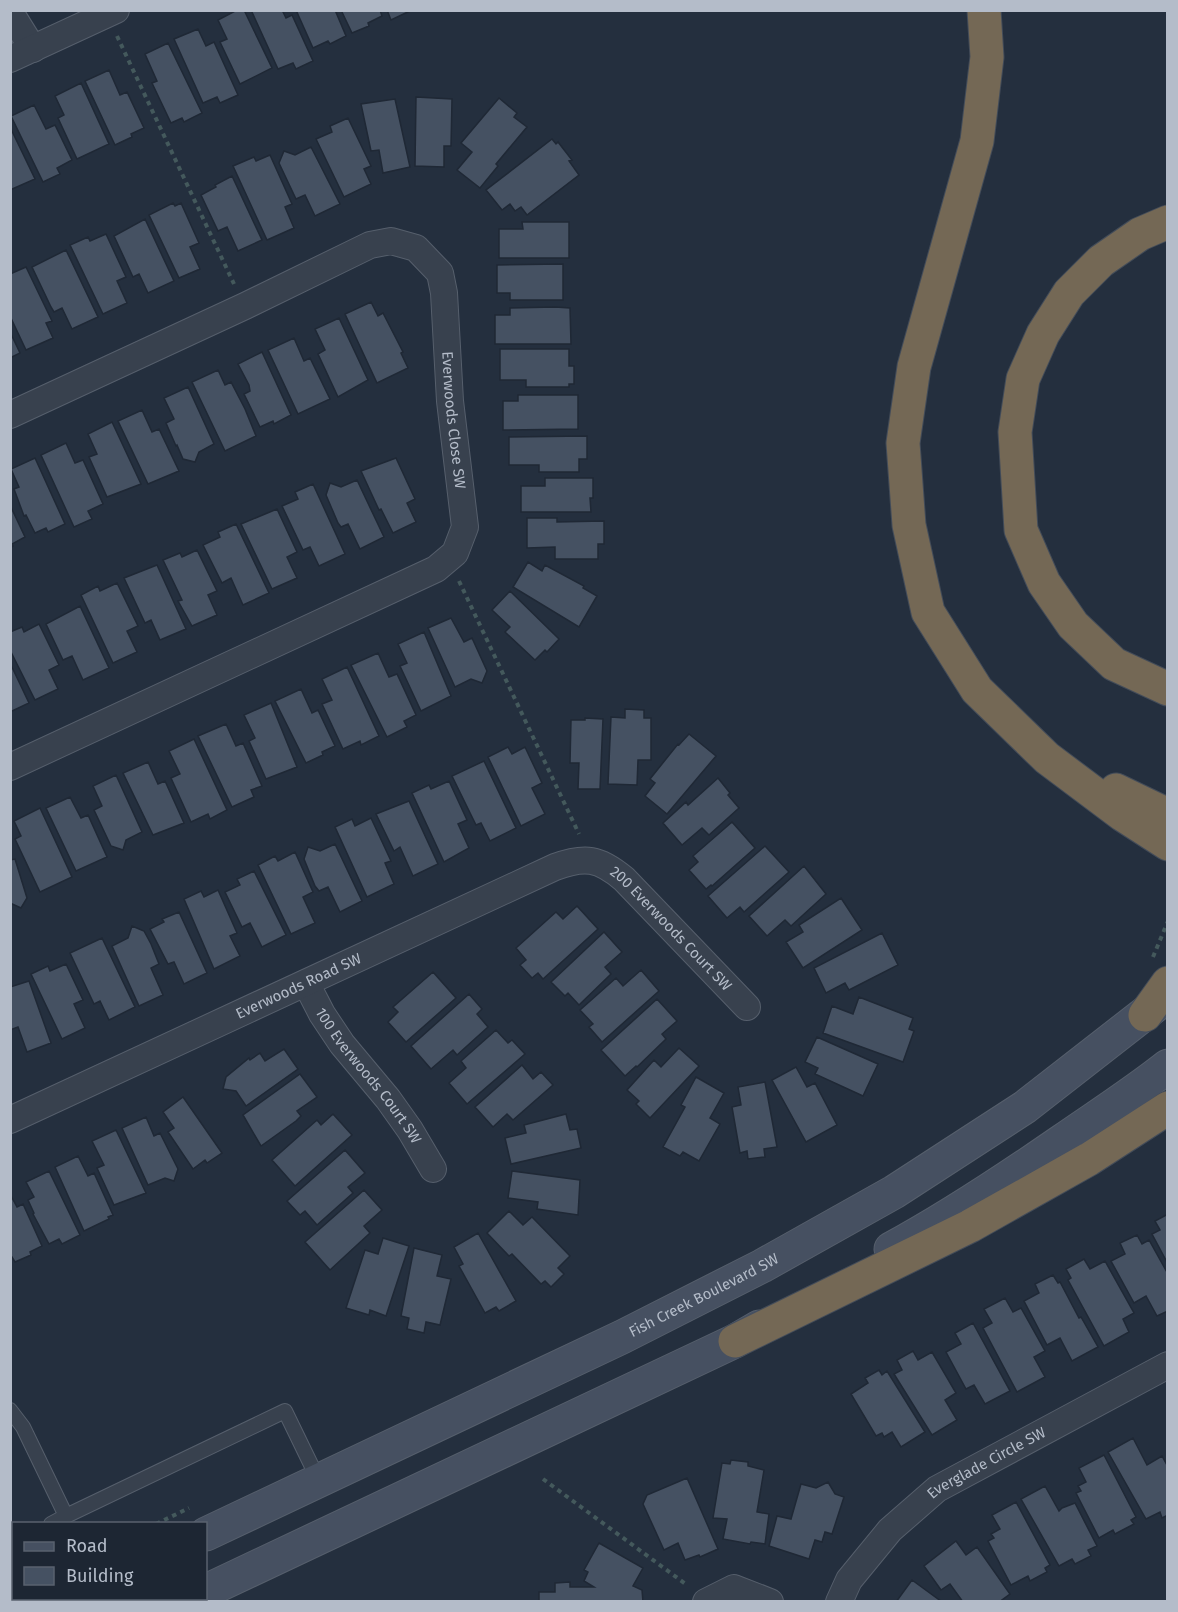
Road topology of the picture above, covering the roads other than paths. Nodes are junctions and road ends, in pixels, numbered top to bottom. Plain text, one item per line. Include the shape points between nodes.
1 (984, 10) edge
2 (10, 12) edge
3 (111, 13) edge
4 (33, 49) junction
5 (10, 59) edge
6 (1167, 222) edge
7 (10, 415) edge
8 (1167, 689) edge
9 (1047, 758) junction
10 (10, 767) edge
11 (1167, 815) edge
12 (1167, 844) edge
13 (590, 860) joint
14 (1159, 971) edge
15 (306, 983) junction
16 (1156, 1006) edge
17 (747, 1007) dead end
18 (1167, 1066) edge
19 (1167, 1108) edge
20 (10, 1120) edge
21 (433, 1169) dead end
22 (735, 1341) junction
23 (1167, 1365) edge
24 (10, 1410) edge
25 (17, 1430) edge
26 (318, 1479) junction
27 (66, 1516) junction
28 (202, 1519) edge
29 (55, 1522) edge
30 (207, 1591) edge
31 (706, 1601) edge
32 (770, 1602) edge
33 (839, 1602) edge

1 - 9 highway via 987,57 977,141 914,367 903,443 909,525 928,612 978,690
2 - 4 street
3 - 4 street
4 - 5 street
6 - 8 highway via 1140,234 1101,261 1069,293 1043,334 1023,379 1015,432 1022,530 1044,583 1073,625 1114,664
7 - 10 street, Everwoods Close SW via 370,245 391,241 416,248 440,273 465,527 458,546 436,569
9 - 11 highway
9 - 12 highway
13 - 15 street, Everwoods Road SW via 555,867
13 - 17 street, 200 Everwoods Court SW via 611,868 624,879
14 - 16 highway
15 - 20 street, Everwoods Road SW
15 - 21 street, 100 Everwoods Court SW via 342,1044 388,1098
16 - 26 main road, Fish Creek Boulevard SW via 1024,1107 894,1192 762,1266 622,1337
18 - 22 main road via 1039,1157 935,1224
19 - 22 highway via 1089,1159 970,1226
22 - 30 main road
23 - 33 street, Everglade Circle SW via 937,1489 890,1530 849,1580
24 - 25 lane
25 - 27 lane
26 - 27 lane via 285,1411
26 - 28 main road, Fish Creek Boulevard SW
27 - 29 lane
31 - 32 street via 734,1588

